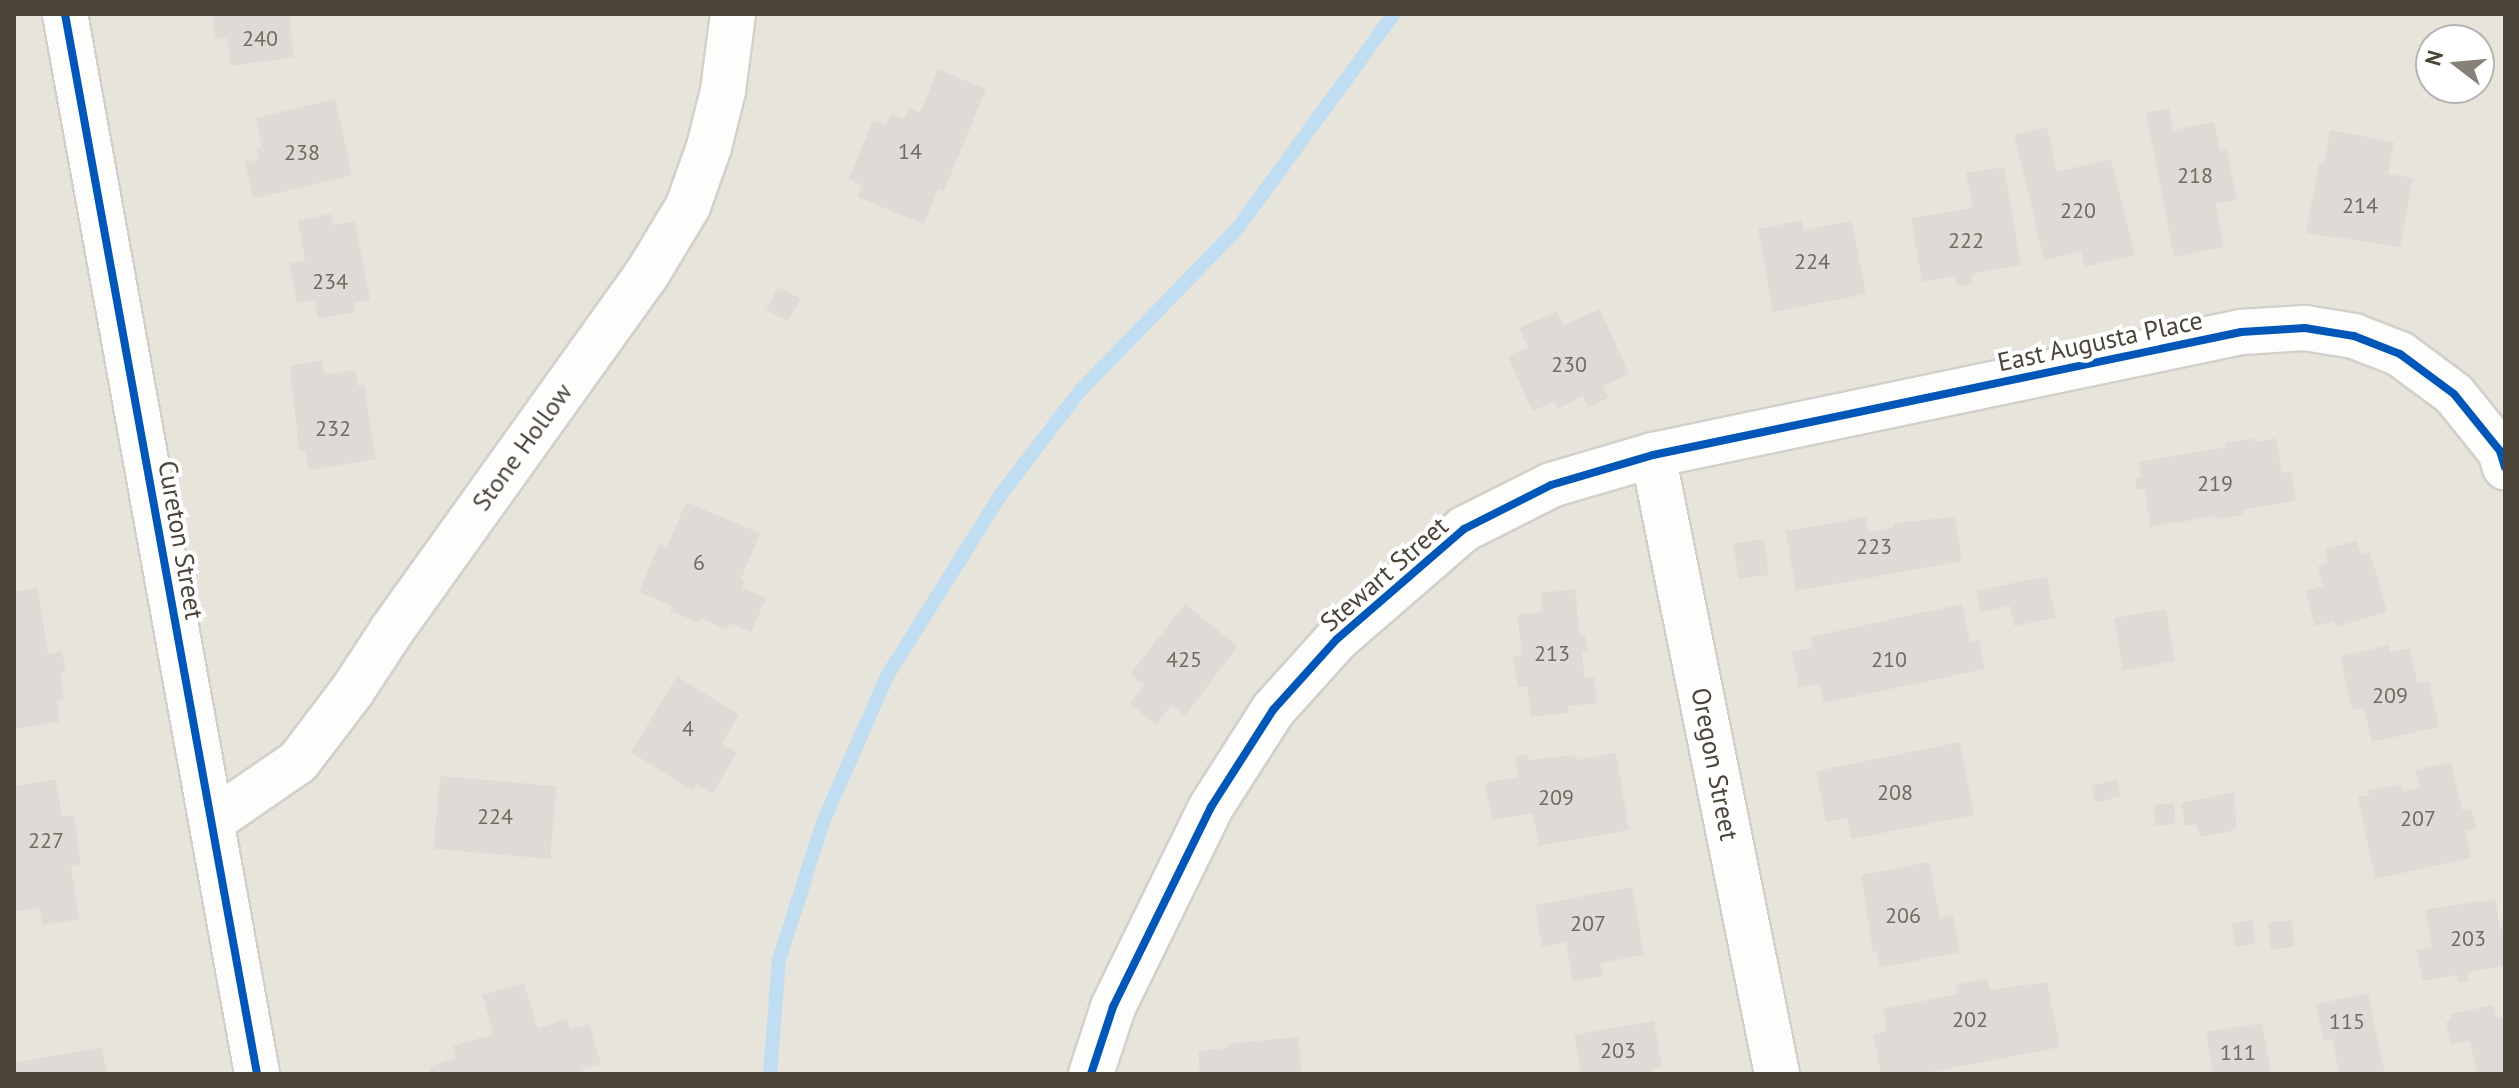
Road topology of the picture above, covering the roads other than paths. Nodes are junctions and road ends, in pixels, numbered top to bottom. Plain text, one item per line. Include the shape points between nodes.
1 (65, 14) edge
2 (733, 14) edge
3 (1653, 455) junction
4 (2505, 467) edge
5 (212, 821) junction
6 (257, 1074) edge
7 (1091, 1074) edge
8 (1777, 1074) edge

1 - 5 street, Cureton Street
2 - 5 street, Stone Hollow via 709,147 688,206 647,274 298,762
3 - 4 street, East Augusta Place via 2241,332 2305,328 2354,336 2400,354 2454,394 2500,451
3 - 7 street, Stewart Street via 1551,485 1464,529 1337,639 1273,710 1211,807 1113,1007
3 - 8 street, Oregon Street
5 - 6 street, Cureton Street

